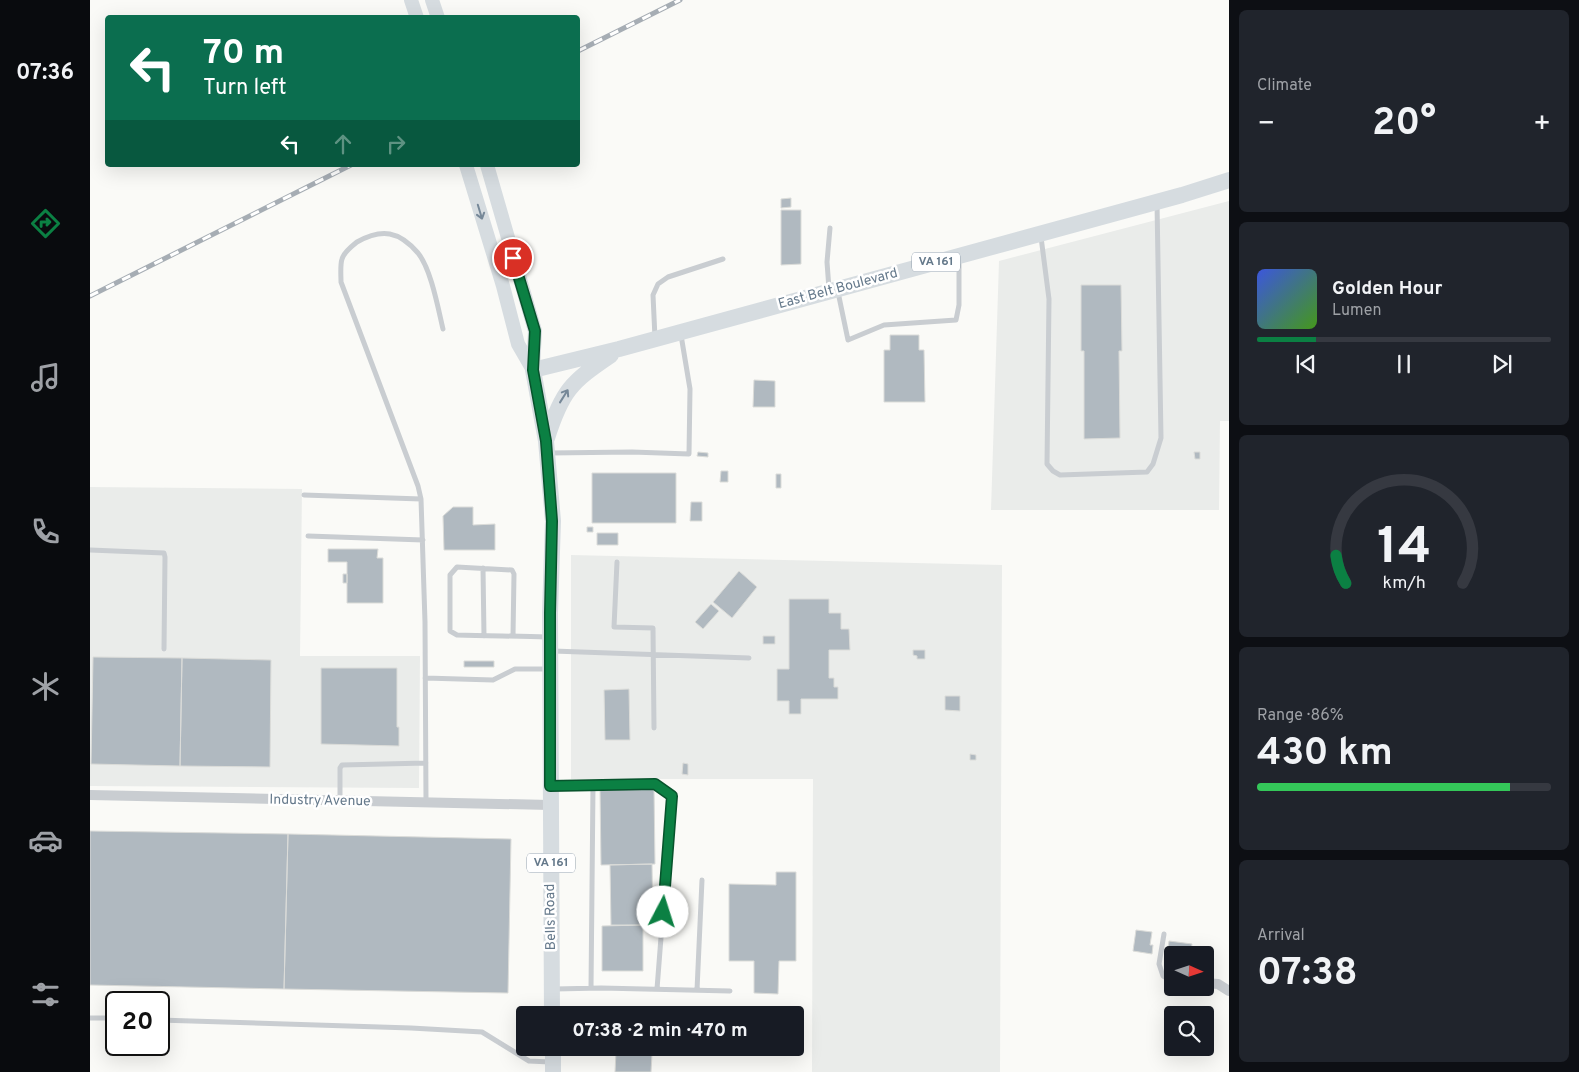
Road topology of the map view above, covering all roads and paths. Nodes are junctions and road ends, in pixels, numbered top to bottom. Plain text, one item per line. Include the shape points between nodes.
1 (411, 0) edge
2 (432, 0) edge
3 (416, 15) edge
4 (437, 15) edge
5 (467, 167) edge
6 (488, 167) edge
7 (1229, 180) edge
8 (1157, 202) junction
9 (830, 228) dead end
10 (1040, 234) junction
11 (959, 256) junction
12 (723, 259) dead end
13 (833, 290) junction
14 (443, 329) dead end
15 (680, 332) junction
16 (655, 339) junction
17 (618, 349) junction
18 (533, 370) junction
19 (546, 447) junction
20 (304, 495) dead end
21 (421, 499) junction
22 (308, 536) dead end
23 (423, 540) junction
24 (90, 550) edge
25 (617, 562) dead end
26 (483, 568) junction
27 (484, 636) junction
28 (513, 636) junction
29 (550, 644) junction
30 (164, 649) dead end
31 (654, 656) junction
32 (749, 658) dead end
33 (550, 669) junction
34 (425, 678) junction
35 (654, 728) dead end
36 (426, 763) junction
37 (550, 786) junction
38 (593, 786) junction
39 (90, 795) edge
40 (340, 801) junction
41 (426, 803) junction
42 (550, 805) junction
43 (702, 880) dead end
44 (1164, 934) dead end
45 (1164, 977) edge
46 (1214, 984) edge
47 (591, 988) junction
48 (552, 989) junction
49 (657, 989) junction
50 (697, 990) junction
51 (730, 991) dead end
52 (1229, 991) edge
53 (552, 1006) edge
54 (90, 1018) edge
55 (105, 1018) edge
56 (170, 1020) edge
57 (553, 1060) edge

1 - 3 main road
2 - 4 main road
5 -> 18 main road via 518,344
6 - 18 main road via 535,331
7 - 8 main road, East Belt Boulevard / VA 161
8 - 10 main road, East Belt Boulevard / VA 161
8 - 10 lane via 1161,438 1153,464 1147,472 1060,475 1047,464 1049,299
9 - 13 lane via 827,262
10 - 11 main road, East Belt Boulevard / VA 161
11 - 13 main road, East Belt Boulevard / VA 161
11 - 13 lane via 956,320 884,325 848,340
12 - 16 lane via 668,277 658,284 653,295
13 - 15 main road, East Belt Boulevard / VA 161
14 - 21 lane via 432,284 419,254 402,238 383,232 365,238 342,258 341,282
15 - 16 main road, East Belt Boulevard / VA 161
15 - 19 lane via 690,389 689,454
16 - 17 main road, East Belt Boulevard / VA 161
17 - 18 main road, East Belt Boulevard / VA 161
19 -> 17 main road, VA 161 via 555,412 572,385
18 - 19 main road, Bells Road / VA 161
19 - 29 main road, Bells Road / VA 161 via 552,521
20 - 21 lane
21 - 23 lane
22 - 23 lane
23 - 34 lane
24 - 30 lane via 164,553
25 - 31 lane via 614,627 653,628
26 - 27 lane
26 - 27 lane via 457,567 450,575 450,631 457,635
26 - 28 lane via 506,568 514,574
27 - 28 lane
28 - 29 lane
29 - 31 lane
29 - 33 main road, Bells Road / VA 161
31 - 32 lane
31 - 35 lane
33 - 34 lane via 515,669 493,680
33 - 37 main road, Bells Road / VA 161
34 - 36 lane
36 - 40 lane via 342,765
36 - 41 lane
37 - 38 lane
37 - 42 main road, Bells Road / VA 161
38 - 47 lane
38 - 49 lane via 655,784 672,796
39 - 40 street, Industry Avenue
40 - 41 street, Industry Avenue
41 - 42 street, Industry Avenue
42 - 48 main road, Bells Road / VA 161
43 - 50 lane
44 - 45 lane via 1159,964
46 - 52 street
47 - 48 lane
47 - 49 lane
48 - 53 main road, Bells Road / VA 161
49 - 50 lane
50 - 51 lane
54 - 55 lane
56 - 57 lane via 482,1032 529,1061

